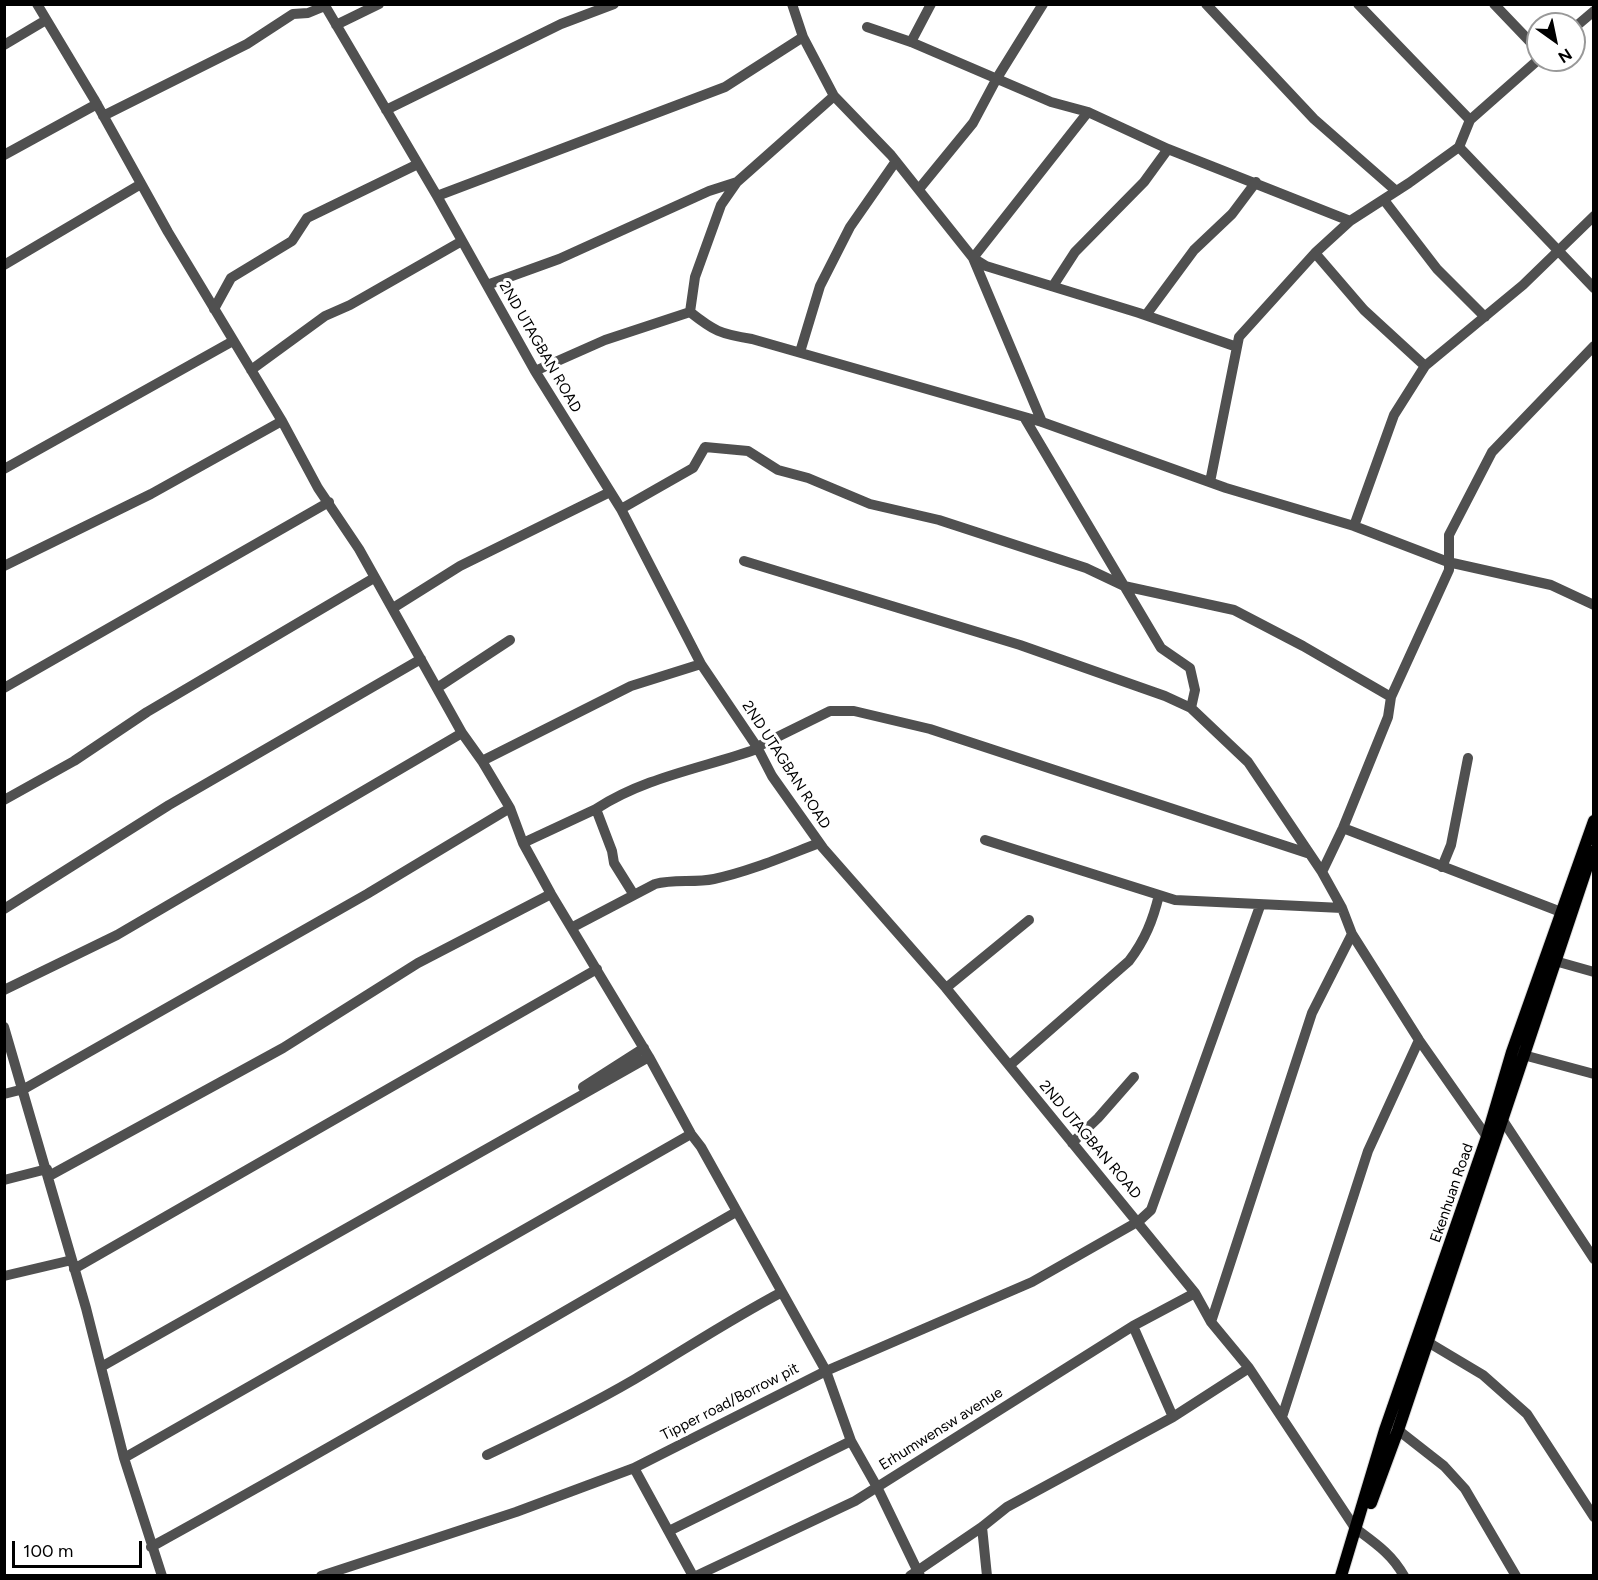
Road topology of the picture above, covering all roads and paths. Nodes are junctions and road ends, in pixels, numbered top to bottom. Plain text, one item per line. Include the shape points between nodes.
1 (37, 4) edge
2 (379, 4) edge
3 (614, 4) edge
4 (792, 4) edge
5 (931, 4) edge
6 (1043, 4) edge
7 (1206, 4) edge
8 (1358, 4) edge
9 (1494, 4) edge
10 (325, 5) edge
11 (46, 20) junction
12 (336, 25) junction
13 (867, 27) dead end
14 (803, 37) junction
15 (1526, 37) edge
16 (911, 42) junction
17 (4, 45) edge
18 (1526, 71) edge
19 (997, 78) junction
20 (834, 96) junction
21 (97, 104) junction
22 (386, 110) junction
23 (1088, 112) junction
24 (103, 116) junction
25 (1470, 120) junction
26 (1459, 147) junction
27 (1168, 149) junction
28 (4, 155) edge
29 (896, 161) junction
30 (418, 164) junction
31 (737, 182) junction
32 (1256, 182) junction
33 (141, 184) junction
34 (919, 189) junction
35 (1395, 190) junction
36 (437, 196) junction
37 (1383, 200) junction
38 (1593, 216) edge
39 (1350, 221) junction
40 (462, 242) junction
41 (1559, 251) junction
42 (1315, 253) junction
43 (973, 258) junction
44 (4, 265) edge
45 (487, 285) junction
46 (1053, 286) junction
47 (1593, 288) edge
48 (214, 309) junction
49 (690, 312) junction
50 (1146, 315) junction
51 (1485, 317) junction
52 (233, 341) junction
53 (1593, 346) edge
54 (1237, 347) junction
55 (800, 352) junction
56 (1425, 366) junction
57 (251, 370) junction
58 (535, 371) junction
59 (1024, 417) junction
60 (282, 422) junction
61 (1042, 422) junction
62 (4, 470) edge
63 (1210, 483) junction
64 (610, 492) junction
65 (329, 502) junction
66 (621, 509) junction
67 (1354, 526) junction
68 (744, 561) dead end
69 (1448, 562) junction
70 (4, 566) edge
71 (374, 578) junction
72 (1124, 586) junction
73 (1593, 605) edge
74 (393, 608) junction
75 (510, 640) dead end
76 (421, 659) junction
77 (701, 664) junction
78 (4, 688) edge
79 (437, 688) junction
80 (1391, 697) junction
81 (1191, 708) junction
82 (462, 733) junction
83 (757, 748) junction
84 (1468, 758) dead end
85 (482, 761) junction
86 (4, 800) edge
87 (510, 808) junction
88 (596, 809) junction
89 (1593, 821) edge
90 (1343, 828) junction
91 (985, 840) dead end
92 (524, 843) junction
93 (819, 843) junction
94 (1593, 846) edge
95 (1307, 853) junction
96 (1442, 867) junction
97 (1322, 872) junction
98 (551, 894) junction
99 (634, 895) junction
100 (1159, 895) junction
101 (1260, 906) junction
102 (1342, 908) junction
103 (4, 909) edge
104 (1562, 912) junction
105 (1029, 920) dead end
106 (573, 927) junction
107 (1352, 934) junction
108 (1555, 961) junction
109 (597, 969) junction
110 (1593, 972) edge
111 (946, 988) junction
112 (4, 990) edge
113 (4, 1027) edge
114 (1419, 1040) junction
115 (646, 1053) junction
116 (1517, 1053) junction
117 (1010, 1065) junction
118 (1593, 1074) edge
119 (1134, 1077) dead end
120 (24, 1089) junction
121 (4, 1094) edge
122 (1502, 1119) junction
123 (691, 1134) junction
124 (1487, 1137) junction
125 (1072, 1143) junction
126 (48, 1173) junction
127 (4, 1180) edge
128 (736, 1212) junction
129 (1139, 1221) junction
130 (1593, 1259) edge
131 (73, 1265) junction
132 (262, 1268) dead end
133 (4, 1276) edge
134 (782, 1292) junction
135 (1195, 1293) junction
136 (1211, 1322) junction
137 (1133, 1326) junction
138 (1426, 1341) junction
139 (309, 1353) dead end
140 (101, 1367) junction
141 (1249, 1368) junction
142 (826, 1371) junction
143 (1173, 1417) junction
144 (1282, 1417) junction
145 (1398, 1430) junction
146 (851, 1442) junction
147 (487, 1455) dead end
148 (124, 1458) junction
149 (634, 1468) junction
150 (877, 1487) junction
151 (1593, 1517) edge
152 (982, 1527) junction
153 (1358, 1530) junction
154 (669, 1531) junction
155 (151, 1547) junction
156 (916, 1574) edge
157 (162, 1575) edge
158 (321, 1575) edge
159 (695, 1575) edge
160 (987, 1575) edge
161 (1341, 1575) edge
162 (1349, 1575) edge
163 (1404, 1575) edge
164 (1516, 1575) edge

1 - 11 street
2 - 12 street
3 - 22 street via 561,24
4 - 14 street
5 - 16 street
6 - 19 street
7 - 35 street via 1314,119
8 - 25 street
9 - 15 street
10 - 12 street, 2ND UTAGBAN ROAD
10 - 24 street via 308,13 293,14 247,44
11 - 17 street
11 - 21 street
12 - 22 street, 2ND UTAGBAN ROAD
13 - 16 street
14 - 20 street
14 - 36 street via 725,87
16 - 19 street
18 - 25 street
19 - 23 street via 1051,102
19 - 34 street via 973,123
20 - 29 street
20 - 31 street
21 - 24 street
21 - 28 street
22 - 30 street, 2ND UTAGBAN ROAD
23 - 27 street
23 - 43 street
24 - 33 street
25 - 26 street
26 - 35 street
26 - 41 street
27 - 32 street
27 - 46 street via 1144,182 1075,252
29 - 34 street
29 - 55 street via 850,227 820,286
30 - 36 street, 2ND UTAGBAN ROAD
30 - 48 street via 307,218 292,240 231,278
31 - 45 street
31 - 49 street via 721,205 695,278
32 - 39 street
32 - 50 street via 1232,214 1194,250
33 - 44 street
33 - 48 street
34 - 43 street
35 - 37 street
36 - 40 street, 2ND UTAGBAN ROAD
37 - 39 street
37 - 51 street via 1437,269
38 - 41 street
39 - 42 street
40 - 45 street, 2ND UTAGBAN ROAD
40 - 57 street via 325,316
41 - 47 street
41 - 51 street
42 - 54 street via 1239,337
42 - 56 street via 1364,310
43 - 46 street via 986,266
43 - 61 street
45 - 58 street, 2ND UTAGBAN ROAD
46 - 50 street
48 - 52 street
49 - 55 street via 705,326 724,335
49 - 58 street via 605,340
50 - 54 street
51 - 56 street
52 - 57 street
52 - 62 street
53 - 69 street via 1492,452 1449,535
54 - 63 street
55 - 59 street
56 - 67 street via 1394,415
57 - 60 street
58 - 64 street, 2ND UTAGBAN ROAD
59 - 61 street
59 - 72 street
60 - 65 street
60 - 70 street via 151,494
61 - 63 street
63 - 67 street
64 - 66 street, 2ND UTAGBAN ROAD
64 - 74 street via 460,566
65 - 71 street
65 - 78 street
66 - 72 street via 693,468 705,447 748,451 778,470 808,477 870,504 939,520 1086,568
66 - 77 street, 2ND UTAGBAN ROAD
67 - 69 street
68 - 81 street via 1020,645
69 - 73 street via 1551,585
69 - 80 street via 1449,570
71 - 74 street
71 - 86 street
72 - 80 street via 1234,610
72 - 81 street via 1161,648 1190,668 1195,690
74 - 76 street
75 - 79 street
76 - 79 street
76 - 103 street via 169,805
77 - 83 street, 2ND UTAGBAN ROAD
77 - 85 street via 631,686
79 - 82 street
80 - 90 street via 1388,717
81 - 95 street via 1248,762
82 - 85 street
82 - 112 street via 117,935
83 - 88 street via 644,783
83 - 93 street, 2ND UTAGBAN ROAD
83 - 95 street via 830,711 854,711 930,729
84 - 96 street via 1451,845
85 - 87 street
87 - 92 street
87 - 120 street
88 - 92 street
88 - 99 street via 614,863
89 - 104 main road, Ekenhuan Road
90 - 96 street
90 - 97 street
91 - 100 street
92 - 98 street
93 - 99 street via 751,869 712,879 668,881
93 - 111 street, 2ND UTAGBAN ROAD
94 - 108 main road, Ekenhuan Road
95 - 97 street
96 - 104 street
97 - 102 street
98 - 106 street
98 - 126 street via 418,963 283,1048
99 - 106 street
100 - 101 street via 1175,900
100 - 117 street via 1152,923 1129,961
101 - 102 street
101 - 129 street via 1151,1210
102 - 107 street
104 - 116 main road, Ekenhuan Road
105 - 111 street
106 - 109 street
107 - 114 street
107 - 136 street via 1312,1013
108 - 110 street
108 - 116 main road, Ekenhuan Road
109 - 115 street
109 - 131 street
111 - 117 street, 2ND UTAGBAN ROAD
113 - 120 street
114 - 124 street
114 - 144 street via 1368,1151
115 - 123 street
115 - 132 street via 430,1178
115 - 140 street
116 - 118 street
116 - 122 main road, Ekenhuan Road
116 - 124 main road, Ekenhuan Road
117 - 125 street, 2ND UTAGBAN ROAD
119 - 125 street
120 - 121 street
120 - 126 street
122 - 130 street
122 - 138 main road, Ekenhuan Road
123 - 128 street
123 - 139 street
123 - 148 street
124 - 153 main road, Ekenhuan Road via 1385,1430
125 - 129 street, 2ND UTAGBAN ROAD
126 - 127 street
126 - 131 street
128 - 134 street
128 - 155 street via 315,1457
129 - 135 street, 2ND UTAGBAN ROAD
129 - 142 street, Tipper road/Borrow pit via 1032,1282
131 - 133 street
131 - 140 street
134 - 142 street
134 - 147 street via 559,1422
135 - 136 street, 2ND UTAGBAN ROAD
135 - 137 street, Erhumwensw avenue
136 - 141 street, 2ND UTAGBAN ROAD
137 - 143 street
137 - 150 street, Erhumwensw avenue
138 - 145 main road, Ekenhuan Road
138 - 151 street via 1483,1375 1527,1414
140 - 148 street
141 - 143 street
141 - 144 street, 2ND UTAGBAN ROAD
142 - 146 street
142 - 149 street, Tipper road/Borrow pit
143 - 152 street via 1007,1507
144 - 153 street, 2ND UTAGBAN ROAD
145 - 153 main road, Ekenhuan Road
145 - 164 street via 1444,1466 1465,1489
146 - 150 street
146 - 154 street
148 - 155 street
149 - 154 street
149 - 158 street, Tipper road/Borrow pit via 516,1512
150 - 156 street
150 - 159 street, Erhumwensw avenue
152 - 156 street
152 - 160 street
153 - 161 main road, Ekenhuan Road
153 - 162 main road, Ekenhuan Road
153 - 163 street, 2ND UTAGBAN ROAD via 1395,1560
154 - 159 street
155 - 157 street

